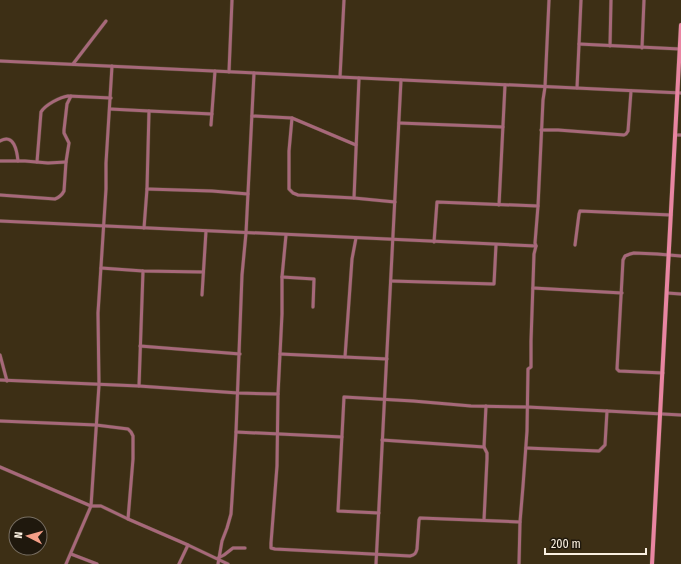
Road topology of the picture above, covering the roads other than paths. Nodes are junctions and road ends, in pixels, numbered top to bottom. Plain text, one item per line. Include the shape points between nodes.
1 (232, 0) edge
2 (344, 0) edge
3 (549, 0) edge
4 (581, 0) edge
5 (611, 0) edge
6 (644, 0) edge
7 (106, 21) dead end
8 (681, 26) edge
9 (579, 44) junction
10 (610, 46) junction
11 (642, 48) junction
12 (680, 49) junction
13 (0, 61) edge
14 (73, 64) junction
15 (112, 66) junction
16 (215, 71) junction
17 (229, 72) junction
18 (254, 73) junction
19 (340, 77) junction
20 (360, 78) junction
21 (401, 80) junction
22 (505, 85) junction
23 (545, 87) junction
24 (577, 88) junction
25 (631, 91) junction
26 (679, 93) edge
27 (71, 96) junction
28 (111, 98) junction
29 (110, 108) junction
30 (149, 111) junction
31 (212, 114) junction
32 (252, 116) junction
33 (292, 118) junction
34 (399, 123) junction
35 (211, 125) dead end
36 (503, 127) junction
37 (542, 130) junction
38 (675, 135) junction
39 (681, 135) edge
40 (0, 140) edge
41 (356, 145) junction
42 (0, 161) edge
43 (18, 161) junction
44 (36, 162) junction
45 (66, 162) junction
46 (147, 189) junction
47 (248, 194) junction
48 (0, 195) edge
49 (354, 198) junction
50 (395, 202) junction
51 (499, 205) junction
52 (538, 206) junction
53 (671, 215) junction
54 (0, 221) edge
55 (104, 226) junction
56 (144, 228) junction
57 (206, 231) junction
58 (246, 233) junction
59 (286, 235) junction
60 (356, 238) junction
61 (393, 240) junction
62 (434, 242) junction
63 (496, 245) junction
64 (575, 245) dead end
65 (536, 246) junction
66 (669, 255) junction
67 (681, 256) edge
68 (101, 268) junction
69 (143, 271) junction
70 (203, 272) junction
71 (282, 277) junction
72 (391, 281) junction
73 (533, 288) junction
74 (622, 293) junction
75 (667, 293) junction
76 (681, 294) edge
77 (202, 295) dead end
78 (313, 307) dead end
79 (140, 346) junction
80 (0, 354) edge
81 (240, 354) junction
82 (280, 354) junction
83 (345, 357) junction
84 (386, 359) junction
85 (662, 373) junction
86 (0, 380) edge
87 (7, 381) junction
88 (98, 384) junction
89 (139, 386) junction
90 (238, 393) junction
91 (278, 394) junction
92 (384, 400) junction
93 (486, 406) junction
94 (527, 407) junction
95 (607, 411) junction
96 (660, 414) junction
97 (681, 415) edge
98 (0, 421) edge
99 (96, 425) junction
100 (236, 432) junction
101 (278, 434) junction
102 (342, 437) junction
103 (382, 440) junction
104 (484, 447) junction
105 (526, 448) junction
106 (0, 467) edge
107 (91, 506) junction
108 (379, 513) junction
109 (128, 519) junction
110 (484, 520) junction
111 (520, 522) junction
112 (188, 545) junction
113 (245, 548) dead end
114 (71, 554) junction
115 (376, 554) junction
116 (218, 559) junction
117 (66, 564) edge
118 (96, 564) edge
119 (179, 564) edge
120 (218, 564) edge
121 (228, 564) edge
122 (376, 564) edge
123 (519, 564) edge
124 (652, 564) edge

1 - 17 street
2 - 19 street
3 - 23 street
4 - 9 street
5 - 10 street
6 - 11 street
7 - 14 street
8 - 12 street
9 - 10 street
9 - 24 street
10 - 11 street
11 - 12 street
12 - 26 street
13 - 14 street
14 - 15 street
15 - 16 street
15 - 28 street
16 - 17 street
16 - 31 street
17 - 18 street
18 - 19 street
18 - 32 street
19 - 20 street
20 - 21 street
20 - 41 street
21 - 22 street
21 - 34 street
22 - 23 street
22 - 36 street
23 - 24 street
23 - 37 street
24 - 25 street
25 - 26 street
25 - 37 street via 628,131 624,135
26 - 38 street
27 - 28 street
27 - 44 street via 63,96 42,110
27 - 45 street via 67,104 64,130 69,143
28 - 29 street
29 - 30 street
29 - 55 street
30 - 31 street
30 - 46 street
31 - 35 street
32 - 33 street
32 - 47 street
33 - 41 street
33 - 49 street via 289,190 298,195
34 - 36 street
34 - 50 street
36 - 51 street
37 - 52 street
38 - 39 street
38 - 53 street
40 - 43 street via 12,141
41 - 49 street
42 - 43 street
43 - 44 street
44 - 45 street
45 - 48 street via 64,191 59,197 55,199
46 - 47 street
46 - 56 street
47 - 58 street
49 - 50 street
50 - 61 street
51 - 52 street
51 - 62 street via 437,202
52 - 65 street
53 - 64 street via 580,210
53 - 66 street
54 - 55 street
55 - 56 street
55 - 68 street
56 - 57 street
57 - 58 street
57 - 70 street
58 - 59 street
58 - 81 street
59 - 60 street
59 - 71 street
60 - 61 street
60 - 83 street via 352,259
61 - 62 street
61 - 72 street
62 - 63 street
63 - 65 street
63 - 72 street via 494,284
65 - 73 street
66 - 67 street
66 - 74 street via 634,253 626,256 622,264
66 - 75 street
68 - 69 street
68 - 88 street
69 - 70 street
69 - 79 street
70 - 77 street
71 - 78 street via 314,279
71 - 82 street
72 - 84 street
73 - 74 street
73 - 94 street
74 - 85 street via 617,369
75 - 76 street
75 - 85 street
79 - 81 street
79 - 89 street
80 - 87 street
81 - 90 street
82 - 83 street
82 - 91 street
83 - 84 street
84 - 92 street
85 - 96 street
86 - 87 street
87 - 88 street
88 - 89 street
88 - 99 street
89 - 90 street
90 - 91 street
90 - 100 street
91 - 101 street
92 - 93 street
92 - 102 street via 344,397
92 - 103 street
93 - 94 street
93 - 104 street
94 - 95 street
94 - 105 street
95 - 96 street
95 - 105 street via 605,445 599,451
96 - 97 street
96 - 124 street
98 - 99 street
99 - 107 street
99 - 109 street via 128,429 133,436
100 - 101 street
100 - 116 street via 231,514
101 - 102 street
101 - 115 street via 271,548
102 - 108 street via 338,511
103 - 104 street
103 - 108 street
104 - 110 street via 487,453
105 - 111 street
106 - 107 street
107 - 109 street via 101,506
107 - 114 street
108 - 115 street
109 - 112 street
110 - 111 street
110 - 115 street via 420,518 417,549 414,555
111 - 123 street
112 - 116 street
112 - 119 street
113 - 116 street via 233,548
114 - 117 street
114 - 118 street
115 - 122 street
116 - 120 street
116 - 121 street

